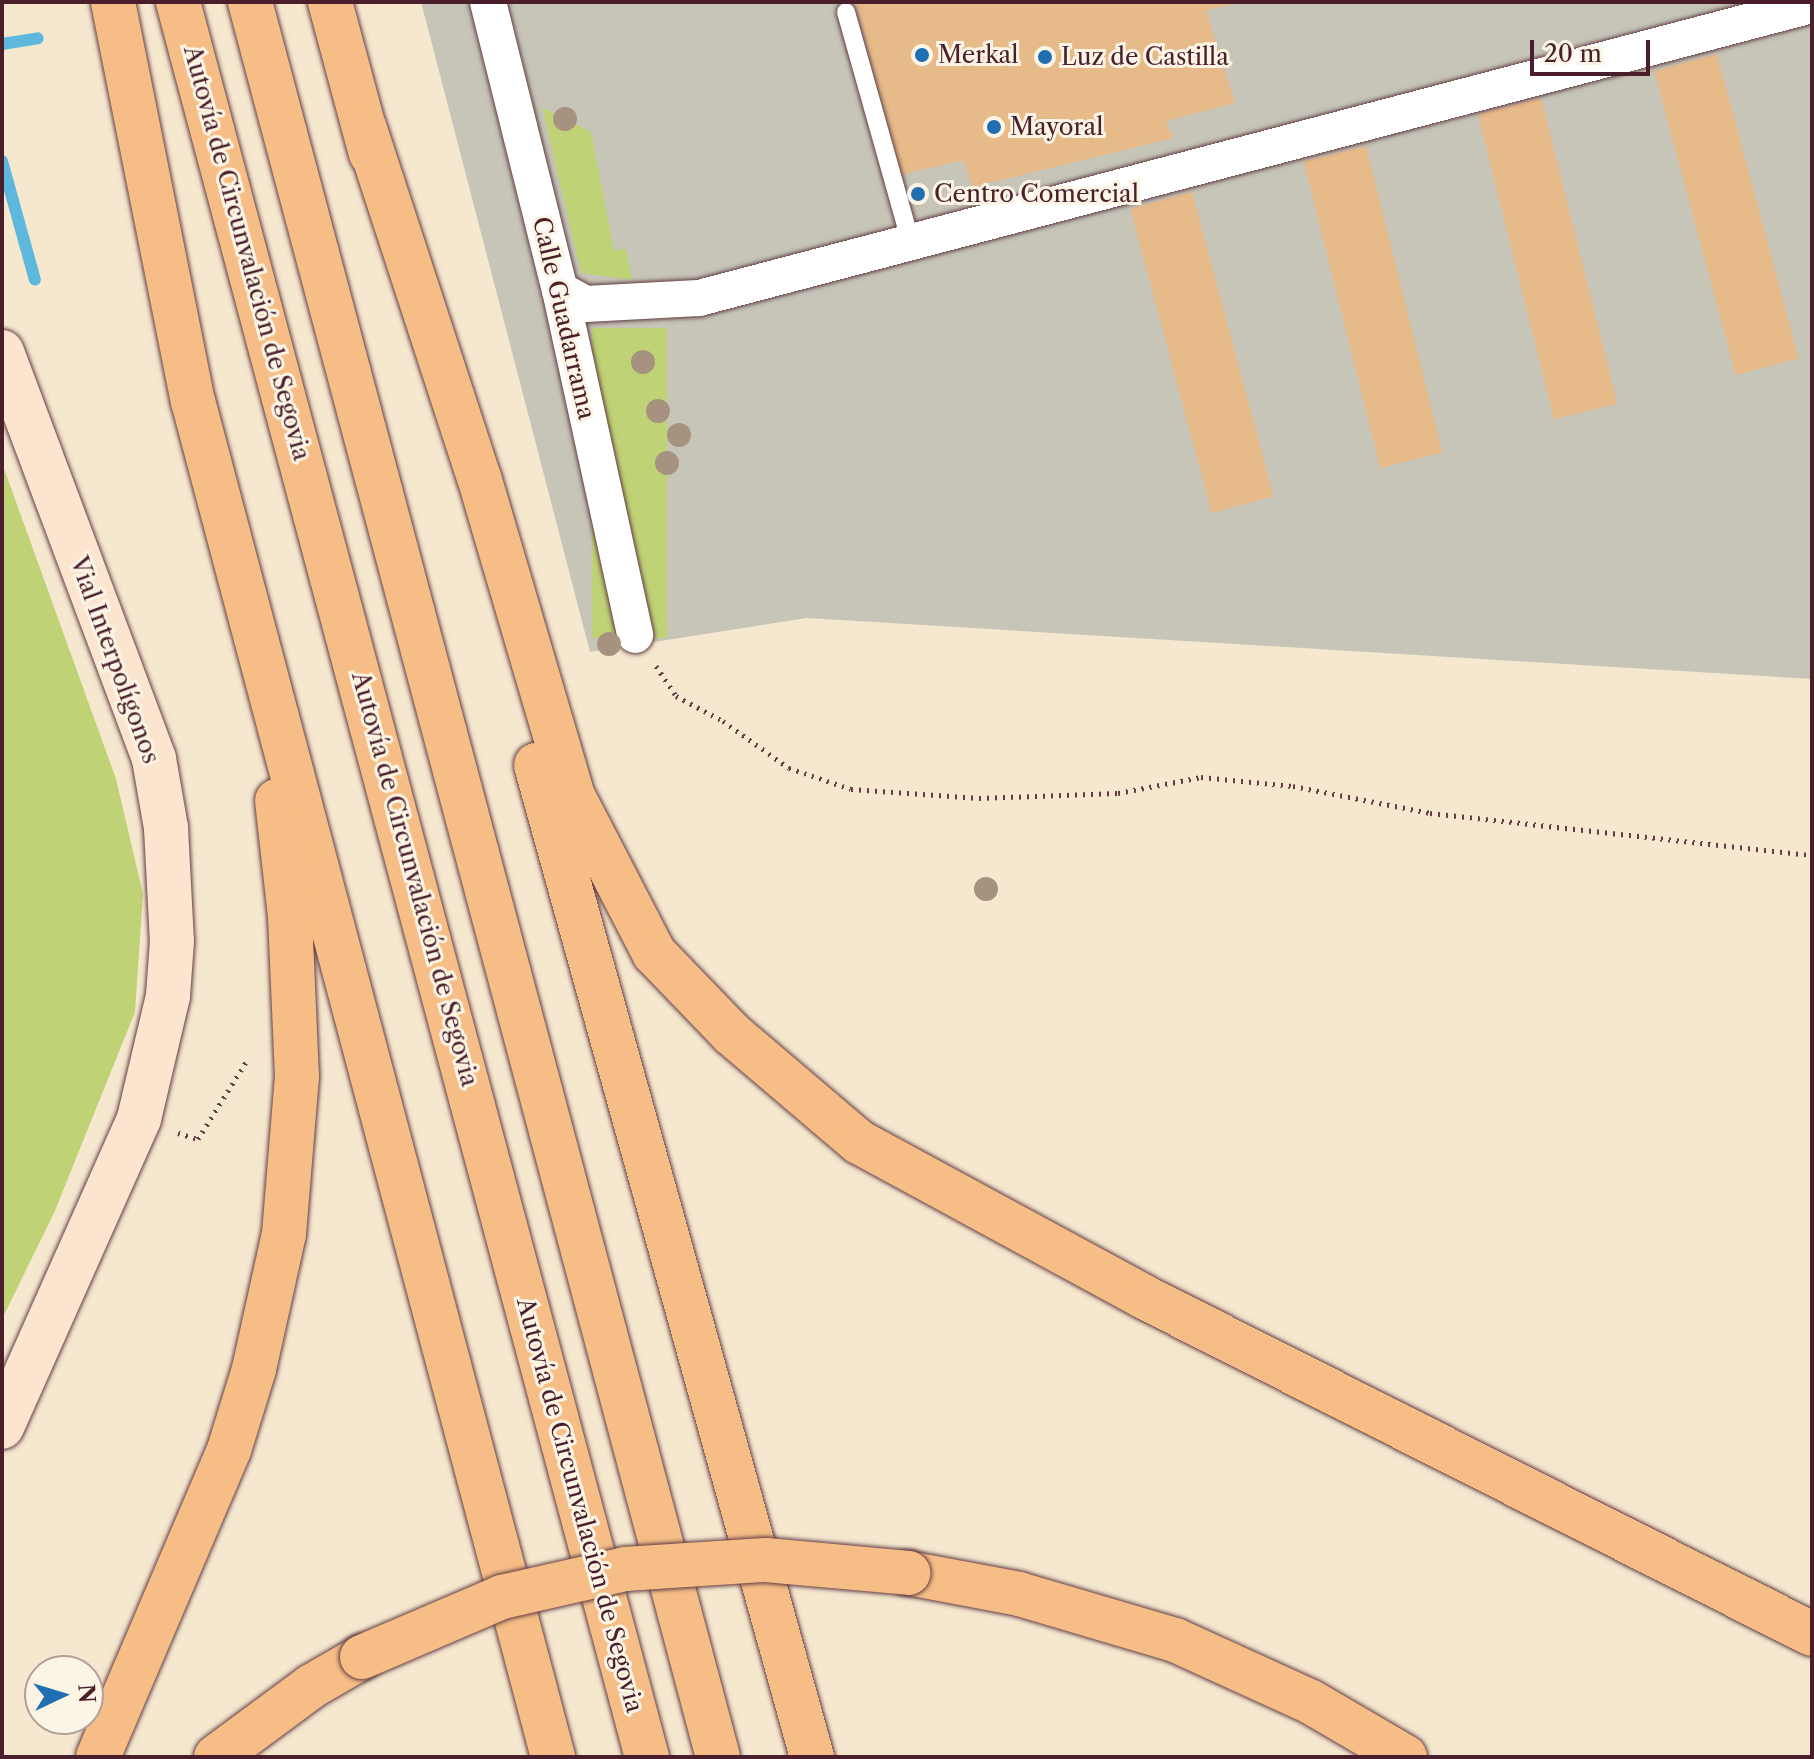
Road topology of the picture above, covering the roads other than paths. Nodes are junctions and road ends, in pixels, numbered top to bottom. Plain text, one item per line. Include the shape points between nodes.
1 (113, 2) edge
2 (178, 2) edge
3 (250, 2) edge
4 (330, 2) edge
5 (488, 2) edge
6 (1812, 5) edge
7 (846, 12) dead end
8 (364, 126) junction
9 (911, 243) junction
10 (560, 290) junction
11 (2, 352) edge
12 (635, 635) road end
13 (261, 663) junction
14 (2, 1427) edge
15 (1812, 1634) edge
16 (98, 1757) edge
17 (216, 1757) edge
18 (553, 1757) edge
19 (647, 1757) edge
20 (718, 1757) edge
21 (812, 1757) edge
22 (1405, 1757) edge

1 - 13 highway via 193,401
2 - 19 highway, Autovía de Circunvalación de Segovia
3 - 20 highway
4 - 8 highway
5 - 10 street, Calle Guadarrama
6 - 9 street
7 - 9 lane
8 - 15 highway via 479,477 573,796 654,953 722,1024 859,1142 1144,1297
8 - 21 highway
9 - 10 street via 699,298 585,304
10 - 12 street, Calle Guadarrama
11 - 14 main road, Vial Interpolígonos via 154,759 166,828 172,941 168,996 139,1119
13 - 16 highway via 290,916 296,1024 294,1130 284,1234 254,1369 229,1450
13 - 18 highway via 364,1033
17 - 22 highway, bridge via 312,1686 362,1657 502,1597 625,1569 766,1560 908,1573 1019,1594 1175,1640 1311,1702

